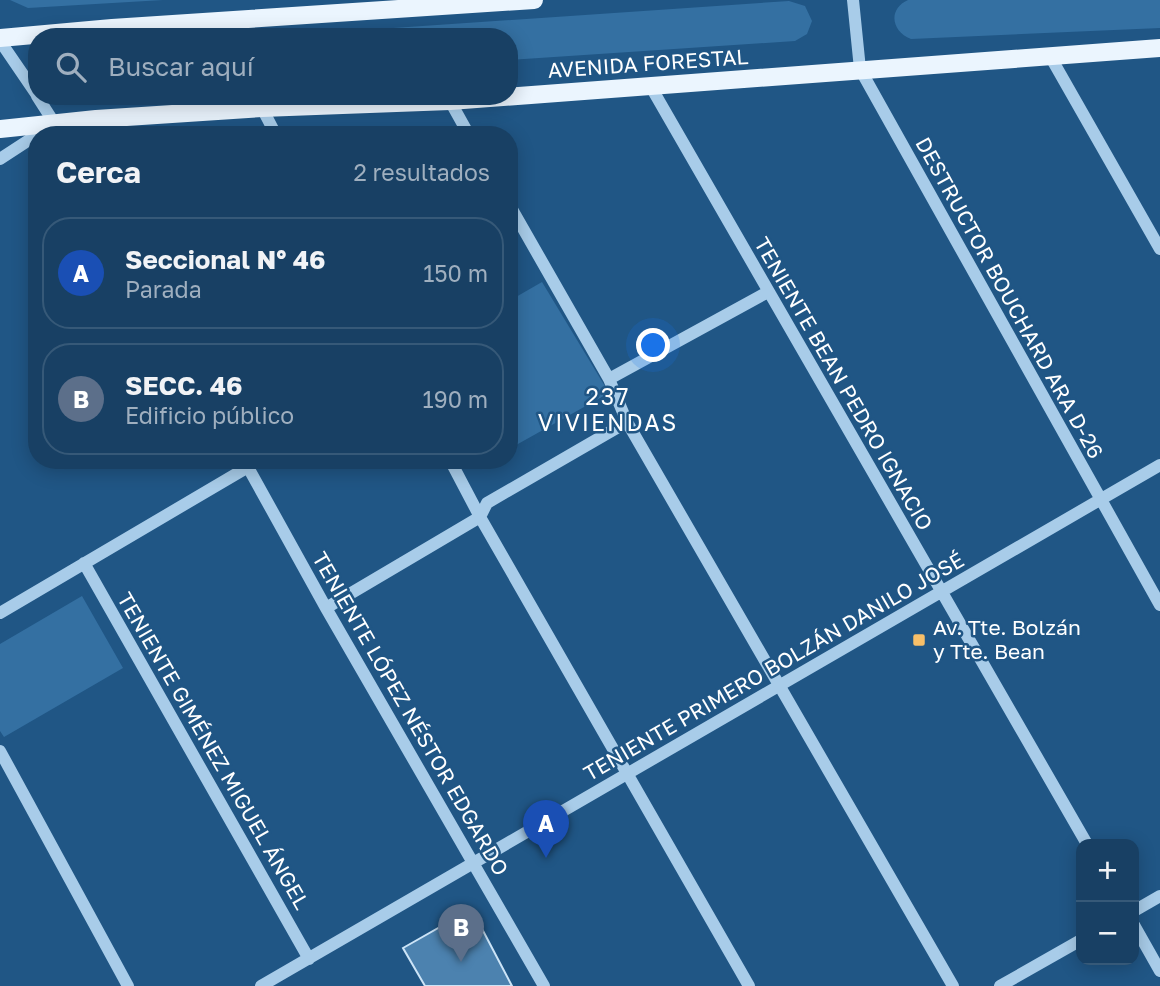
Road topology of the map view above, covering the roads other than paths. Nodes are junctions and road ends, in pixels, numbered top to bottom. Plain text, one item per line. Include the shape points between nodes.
1 (534, 0) edge
2 (853, 0) edge
3 (411, 5) edge
4 (111, 28) edge
5 (28, 37) edge
6 (0, 40) edge
7 (1160, 48) edge
8 (1050, 56) junction
9 (860, 69) junction
10 (28, 82) edge
11 (651, 87) junction
12 (518, 96) edge
13 (43, 105) edge
14 (343, 105) edge
15 (452, 105) edge
16 (262, 108) junction
17 (57, 126) edge
18 (88, 126) edge
19 (271, 126) edge
20 (464, 126) edge
21 (0, 129) edge
22 (28, 129) edge
23 (28, 145) edge
24 (0, 159) edge
25 (518, 220) edge
26 (1160, 249) edge
27 (768, 292) junction
28 (609, 379) junction
29 (627, 422) junction
30 (1160, 465) edge
31 (238, 469) edge
32 (249, 469) edge
33 (455, 469) edge
34 (1100, 500) junction
35 (480, 517) junction
36 (84, 563) junction
37 (941, 593) junction
38 (1160, 606) edge
39 (326, 608) junction
40 (0, 612) edge
41 (779, 686) junction
42 (0, 751) edge
43 (628, 774) junction
44 (1084, 839) edge
45 (473, 864) junction
46 (1160, 896) edge
47 (1139, 908) edge
48 (1139, 934) edge
49 (1076, 943) edge
50 (309, 959) junction
51 (1160, 971) edge
52 (128, 986) edge
53 (261, 986) edge
54 (544, 986) edge
55 (749, 986) edge
56 (953, 986) edge
57 (1000, 986) edge

1 - 3 main road
2 - 9 street, DESTRUCTOR BOUCHARD ARA D-26
3 - 4 main road
5 - 6 main road
6 - 10 street
7 - 8 main road, AVENIDA FORESTAL
8 - 9 main road, AVENIDA FORESTAL
8 - 26 street
9 - 11 main road, AVENIDA FORESTAL
9 - 34 street, DESTRUCTOR BOUCHARD ARA D-26
11 - 12 main road, AVENIDA FORESTAL
11 - 27 street, TENIENTE BEAN PEDRO IGNACIO
13 - 17 street
14 - 16 main road, AVENIDA FORESTAL
15 - 20 street
16 - 18 main road, AVENIDA FORESTAL
16 - 19 street
21 - 22 main road, AVENIDA FORESTAL
23 - 24 street, AVENIDA FORESTAL
25 - 28 street
27 - 28 street
27 - 37 street, TENIENTE BEAN PEDRO IGNACIO
28 - 29 street
29 - 35 street via 486,502
29 - 41 street
30 - 34 street, TENIENTE PRIMERO BOLZÁN DANILO JOSÉ
31 - 36 street
32 - 39 street, TENIENTE LÓPEZ NÉSTOR EDGARDO
33 - 35 street
34 - 37 street, TENIENTE PRIMERO BOLZÁN DANILO JOSÉ
34 - 38 street, DESTRUCTOR BOUCHARD ARA D-26
35 - 39 street
35 - 43 street
36 - 40 street
36 - 50 street, TENIENTE GIMÉNEZ MIGUEL ÁNGEL
37 - 41 street, TENIENTE PRIMERO BOLZÁN DANILO JOSÉ
37 - 44 street, TENIENTE BEAN PEDRO IGNACIO
39 - 45 street, TENIENTE LÓPEZ NÉSTOR EDGARDO
41 - 43 street, TENIENTE PRIMERO BOLZÁN DANILO JOSÉ
41 - 56 street
42 - 52 street
43 - 45 street, TENIENTE PRIMERO BOLZÁN DANILO JOSÉ
43 - 55 street
45 - 50 street, TENIENTE PRIMERO BOLZÁN DANILO JOSÉ
45 - 54 street, TENIENTE LÓPEZ NÉSTOR EDGARDO
46 - 47 street
48 - 51 street
49 - 57 street
50 - 53 street, TENIENTE PRIMERO BOLZÁN DANILO JOSÉ

